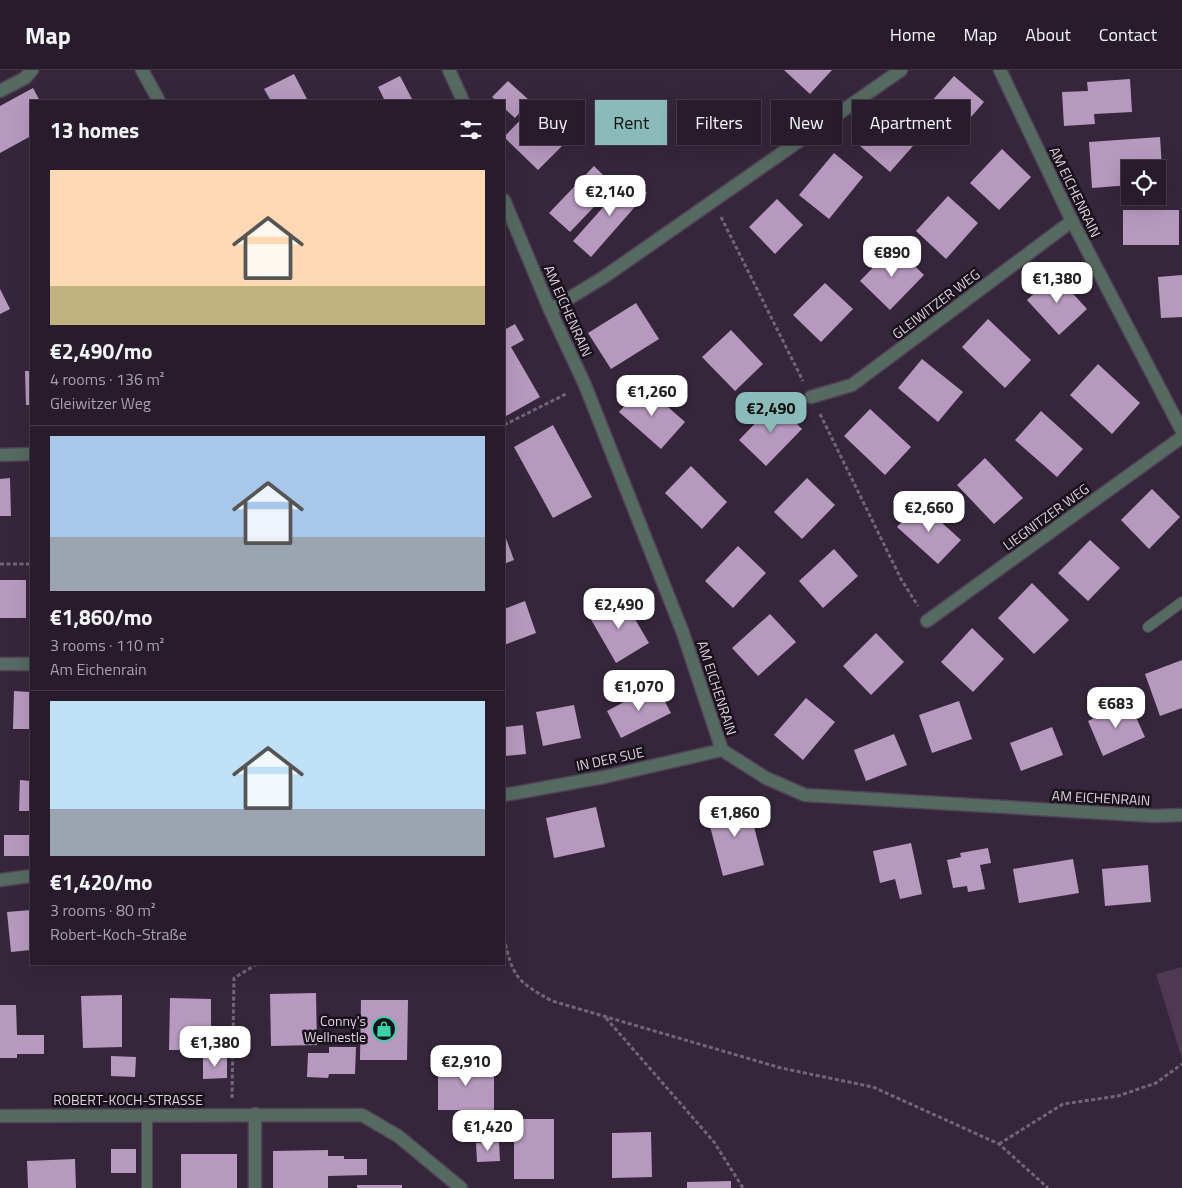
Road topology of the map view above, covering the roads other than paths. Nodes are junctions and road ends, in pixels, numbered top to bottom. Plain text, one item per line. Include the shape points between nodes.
1 (32, 70) edge
2 (142, 70) edge
3 (450, 70) edge
4 (901, 70) edge
5 (1000, 70) edge
6 (0, 91) edge
7 (158, 100) edge
8 (462, 100) edge
9 (505, 202) edge
10 (1072, 221) junction
11 (550, 310) junction
12 (811, 397) dead end
13 (1182, 431) edge
14 (1182, 437) edge
15 (30, 454) edge
16 (0, 455) edge
17 (1182, 602) edge
18 (927, 621) dead end
19 (1148, 627) dead end
20 (0, 664) edge
21 (30, 664) edge
22 (722, 750) junction
23 (505, 795) edge
24 (1182, 815) edge
25 (30, 876) edge
26 (0, 880) edge
27 (255, 1114) junction
28 (147, 1115) junction
29 (0, 1116) edge
30 (147, 1188) edge
31 (255, 1188) edge
32 (461, 1188) edge

1 - 6 street via 25,78
2 - 7 street
3 - 8 street
4 - 11 street via 604,277
5 - 10 street, AM EICHENRAIN
9 - 11 street, AM EICHENRAIN
10 - 12 street, GLEIWITZER WEG via 852,385
10 - 13 street, AM EICHENRAIN
11 - 22 street, AM EICHENRAIN via 585,385 683,633
14 - 18 street, LIEGNITZER WEG
15 - 16 street
17 - 19 lane
20 - 21 street
22 - 23 street, IN DER SUE
22 - 24 street, AM EICHENRAIN via 766,778 805,795 1144,816
25 - 26 street
27 - 28 street, ROBERT-KOCH-STRASSE
27 - 31 street
27 - 32 street, ROBERT-KOCH-STRASSE via 362,1116 398,1136
28 - 29 street, ROBERT-KOCH-STRASSE
28 - 30 lane

